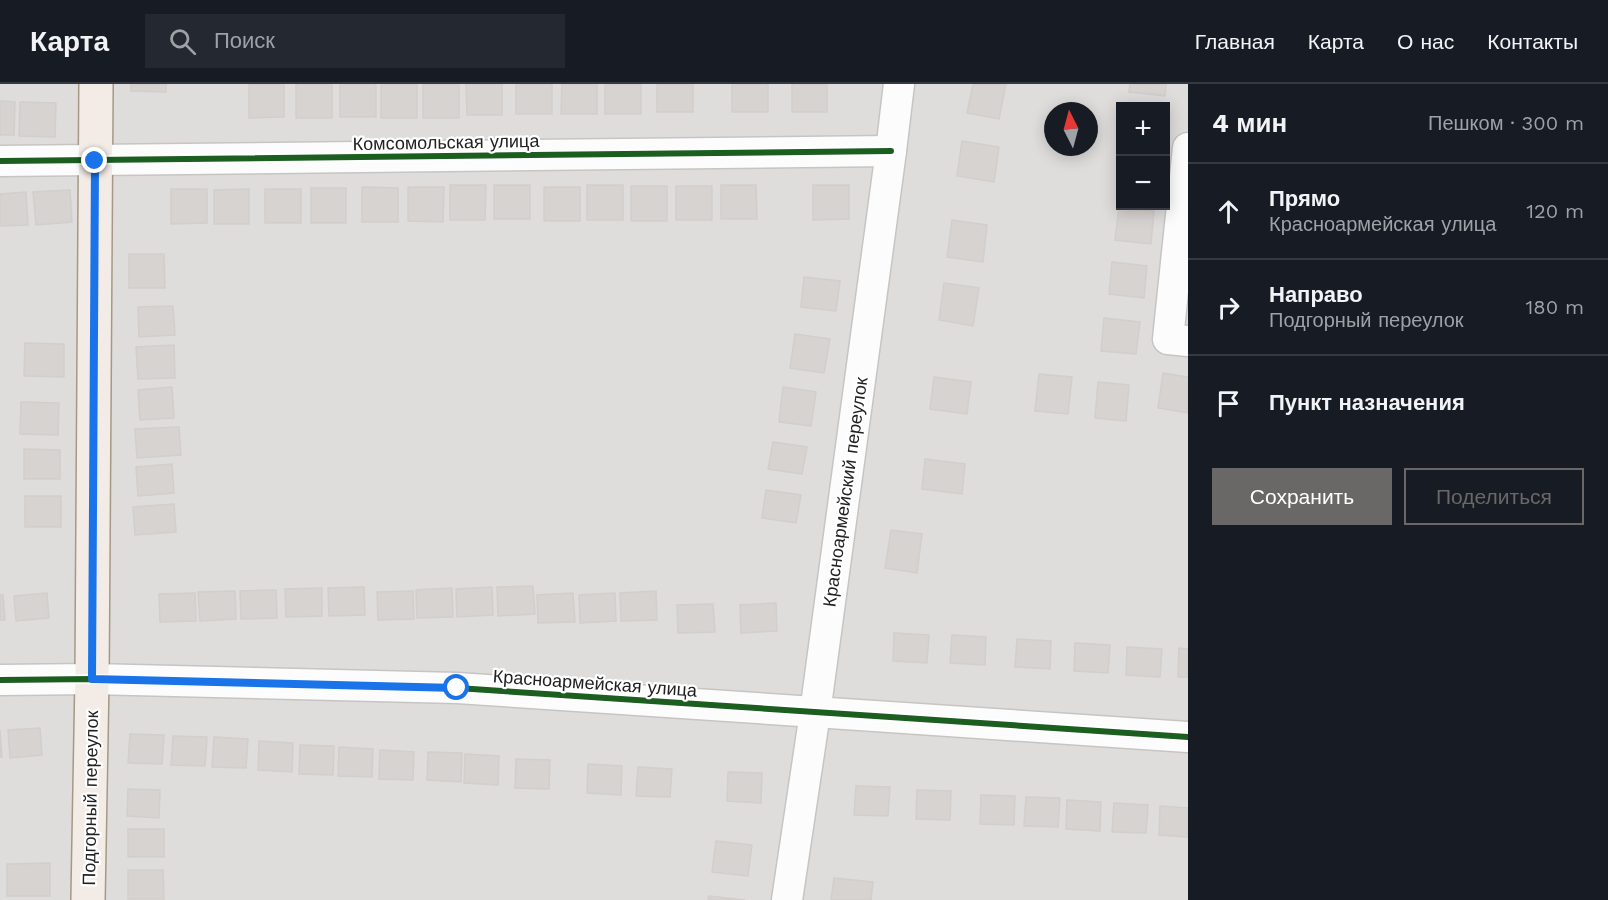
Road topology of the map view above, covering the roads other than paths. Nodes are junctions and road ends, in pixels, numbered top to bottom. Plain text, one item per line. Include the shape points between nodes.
1 (96, 84) edge
2 (898, 84) edge
3 (1188, 148) edge
4 (891, 151) junction
5 (0, 161) edge
6 (95, 161) junction
7 (1178, 340) edge
8 (92, 679) junction
9 (0, 680) edge
10 (815, 713) junction
11 (1188, 737) edge
12 (88, 900) edge
13 (787, 900) edge

1 - 6 main road, Подгорный переулок
2 - 4 street, Красноармейский переулок
3 - 7 street
4 - 6 street, Комсомольская улица
4 - 10 street, Красноармейский переулок
5 - 6 street, Комсомольская улица
6 - 8 main road, Подгорный переулок
8 - 9 street, Красноармейская улица
8 - 10 street, Красноармейская улица via 457,688
8 - 12 main road, Подгорный переулок
10 - 11 street, Красноармейская улица
10 - 13 street, Красноармейский переулок

